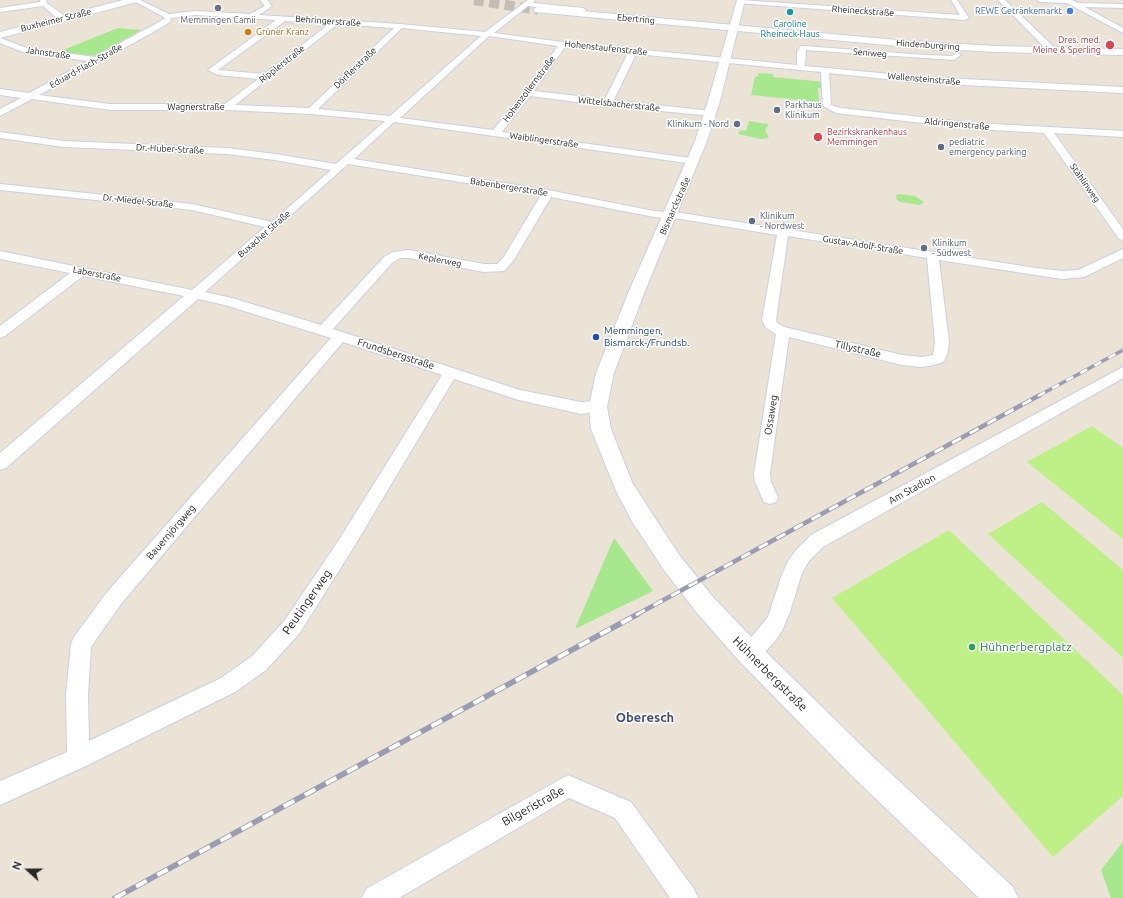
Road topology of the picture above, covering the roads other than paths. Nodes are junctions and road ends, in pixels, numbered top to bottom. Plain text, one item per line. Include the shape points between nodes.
1 (135, 0) edge
2 (263, 0) edge
3 (954, 0) edge
4 (1001, 0) edge
5 (1040, 0) edge
6 (1068, 0) edge
7 (740, 1) edge
8 (43, 2) edge
9 (529, 2) edge
10 (1076, 5) junction
11 (1123, 6) edge
12 (0, 10) edge
13 (538, 10) tunnel mouth
14 (583, 10) dead end
15 (168, 16) junction
16 (251, 17) junction
17 (62, 18) junction
18 (283, 19) junction
19 (336, 22) junction
20 (400, 26) junction
21 (734, 28) junction
22 (1123, 31) edge
23 (0, 34) edge
24 (488, 34) junction
25 (0, 40) edge
26 (563, 44) junction
27 (633, 51) junction
28 (1053, 51) junction
29 (1123, 52) edge
30 (957, 56) dead end
31 (97, 60) junction
32 (725, 60) junction
33 (801, 68) junction
34 (825, 71) junction
35 (266, 77) junction
36 (1123, 90) edge
37 (0, 92) edge
38 (528, 93) junction
39 (32, 97) junction
40 (608, 103) junction
41 (228, 107) junction
42 (311, 111) junction
43 (0, 114) edge
44 (710, 114) junction
45 (393, 118) junction
46 (1047, 130) junction
47 (496, 133) junction
48 (1123, 134) edge
49 (0, 135) edge
50 (694, 161) junction
51 (343, 164) junction
52 (0, 187) edge
53 (548, 193) junction
54 (670, 216) junction
55 (274, 226) junction
56 (782, 232) junction
57 (1123, 237) edge
58 (1123, 253) edge
59 (0, 255) edge
60 (934, 257) junction
61 (81, 271) junction
62 (195, 294) junction
63 (324, 331) junction
64 (783, 331) junction
65 (0, 333) edge
66 (341, 336) junction
67 (451, 372) junction
68 (1123, 372) edge
69 (598, 407) junction
70 (0, 463) edge
71 (770, 497) dead end
72 (750, 654) junction
73 (78, 758) junction
74 (0, 793) edge
75 (374, 898) edge
76 (685, 898) edge
77 (1002, 898) edge

1 - 15 street
1 - 17 main road, Buxheimer Straße
2 - 16 street via 269,6
3 - 7 street, Rheineckstraße via 965,18
4 - 28 street
5 - 6 street
6 - 10 street
7 - 21 street, Bismarckstraße
8 - 12 street
8 - 17 street
9 - 14 street, Buxacher Straße
9 - 24 street, Buxacher Straße
10 - 11 street
10 - 22 street
13 - 21 main road, Ebertring
15 - 16 street, Behringerstraße via 195,13
15 - 31 street, Eduard-Flach-Straße via 164,22
16 - 18 street, Behringerstraße
17 - 23 main road, Buxheimer Straße
18 - 19 street, Behringerstraße
18 - 35 street via 212,70 218,73
19 - 20 street, Behringerstraße
19 - 35 street, Ripplerstraße
20 - 24 street, Behringerstraße
20 - 42 street, Dörflerstraße
21 - 28 main road, Hindenburgring via 908,44
21 - 32 street, Bismarckstraße
24 - 26 street, Hohenstaufenstraße
24 - 45 street, Buxacher Straße
25 - 31 street, Jahnstraße via 26,50
26 - 27 street, Hohenstaufenstraße
26 - 38 street, Hohenzollernstraße
27 - 32 street, Hohenstaufenstraße
27 - 40 street
28 - 29 main road, Hindenburgring
30 - 33 street, Seniweg via 925,57 804,48 800,52
31 - 39 street, Eduard-Flach-Straße
32 - 33 street, Wallensteinstraße
32 - 44 street, Bismarckstraße
33 - 34 street, Wallensteinstraße
34 - 36 street, Wallensteinstraße via 939,81
34 - 46 street, Aldringenstraße via 827,106 831,109 943,126
35 - 41 street, Ripplerstraße
37 - 39 street, Wagnerstraße
38 - 40 street, Wittelsbacherstraße
38 - 47 street, Hohenzollernstraße
39 - 41 street, Wagnerstraße via 110,107
39 - 43 street, Eduard-Flach-Straße
40 - 44 street, Wittelsbacherstraße
41 - 42 street, Wagnerstraße
42 - 45 street, Wagnerstraße
44 - 50 street, Bismarckstraße
45 - 47 street, Waiblingerstraße
45 - 51 street, Buxacher Straße
46 - 48 street, Aldringenstraße
46 - 57 street, Stählinweg
47 - 50 street, Waiblingerstraße
49 - 51 street, Dr.-Huber-Straße via 64,144 227,151
50 - 54 street, Bismarckstraße
51 - 53 street, Babenbergerstraße
51 - 55 street, Buxacher Straße
52 - 55 street, Dr.-Miedel-Straße via 192,207
53 - 54 street, Babenbergerstraße
53 - 63 street, Keplerweg via 508,260 500,268 484,268 409,254 398,255 388,260
54 - 56 street, Gustav-Adolf-Straße
54 - 69 street, Bismarckstraße via 616,343
55 - 62 street, Buxacher Straße
56 - 60 street, Gustav-Adolf-Straße
56 - 64 street, Tillystraße via 769,320 776,329
58 - 60 street, Gustav-Adolf-Straße via 1080,274 1062,275
59 - 61 street, Laberstraße
60 - 64 street, Tillystraße via 942,342 942,351 938,359 922,362 902,360
61 - 62 street, Laberstraße
61 - 65 street
62 - 63 street, Frundsbergstraße via 254,308
62 - 70 street, Buxacher Straße
63 - 66 street, Frundsbergstraße
64 - 71 street, Ossaweg via 762,474
66 - 67 street, Frundsbergstraße
66 - 73 street, Bauernjörgweg via 114,598 81,644 77,695
67 - 69 street, Frundsbergstraße via 543,401 581,408
67 - 73 street, Peutingerweg via 292,627 259,663 228,685
68 - 72 street, Am Stadion via 817,541 794,567 775,624
69 - 72 street, Hühnerbergstraße via 605,442 623,485 641,516 705,605
72 - 77 street, Hühnerbergstraße via 859,763
73 - 74 street, Peutingerweg
75 - 76 street, Bilgeristraße via 568,786 623,810

